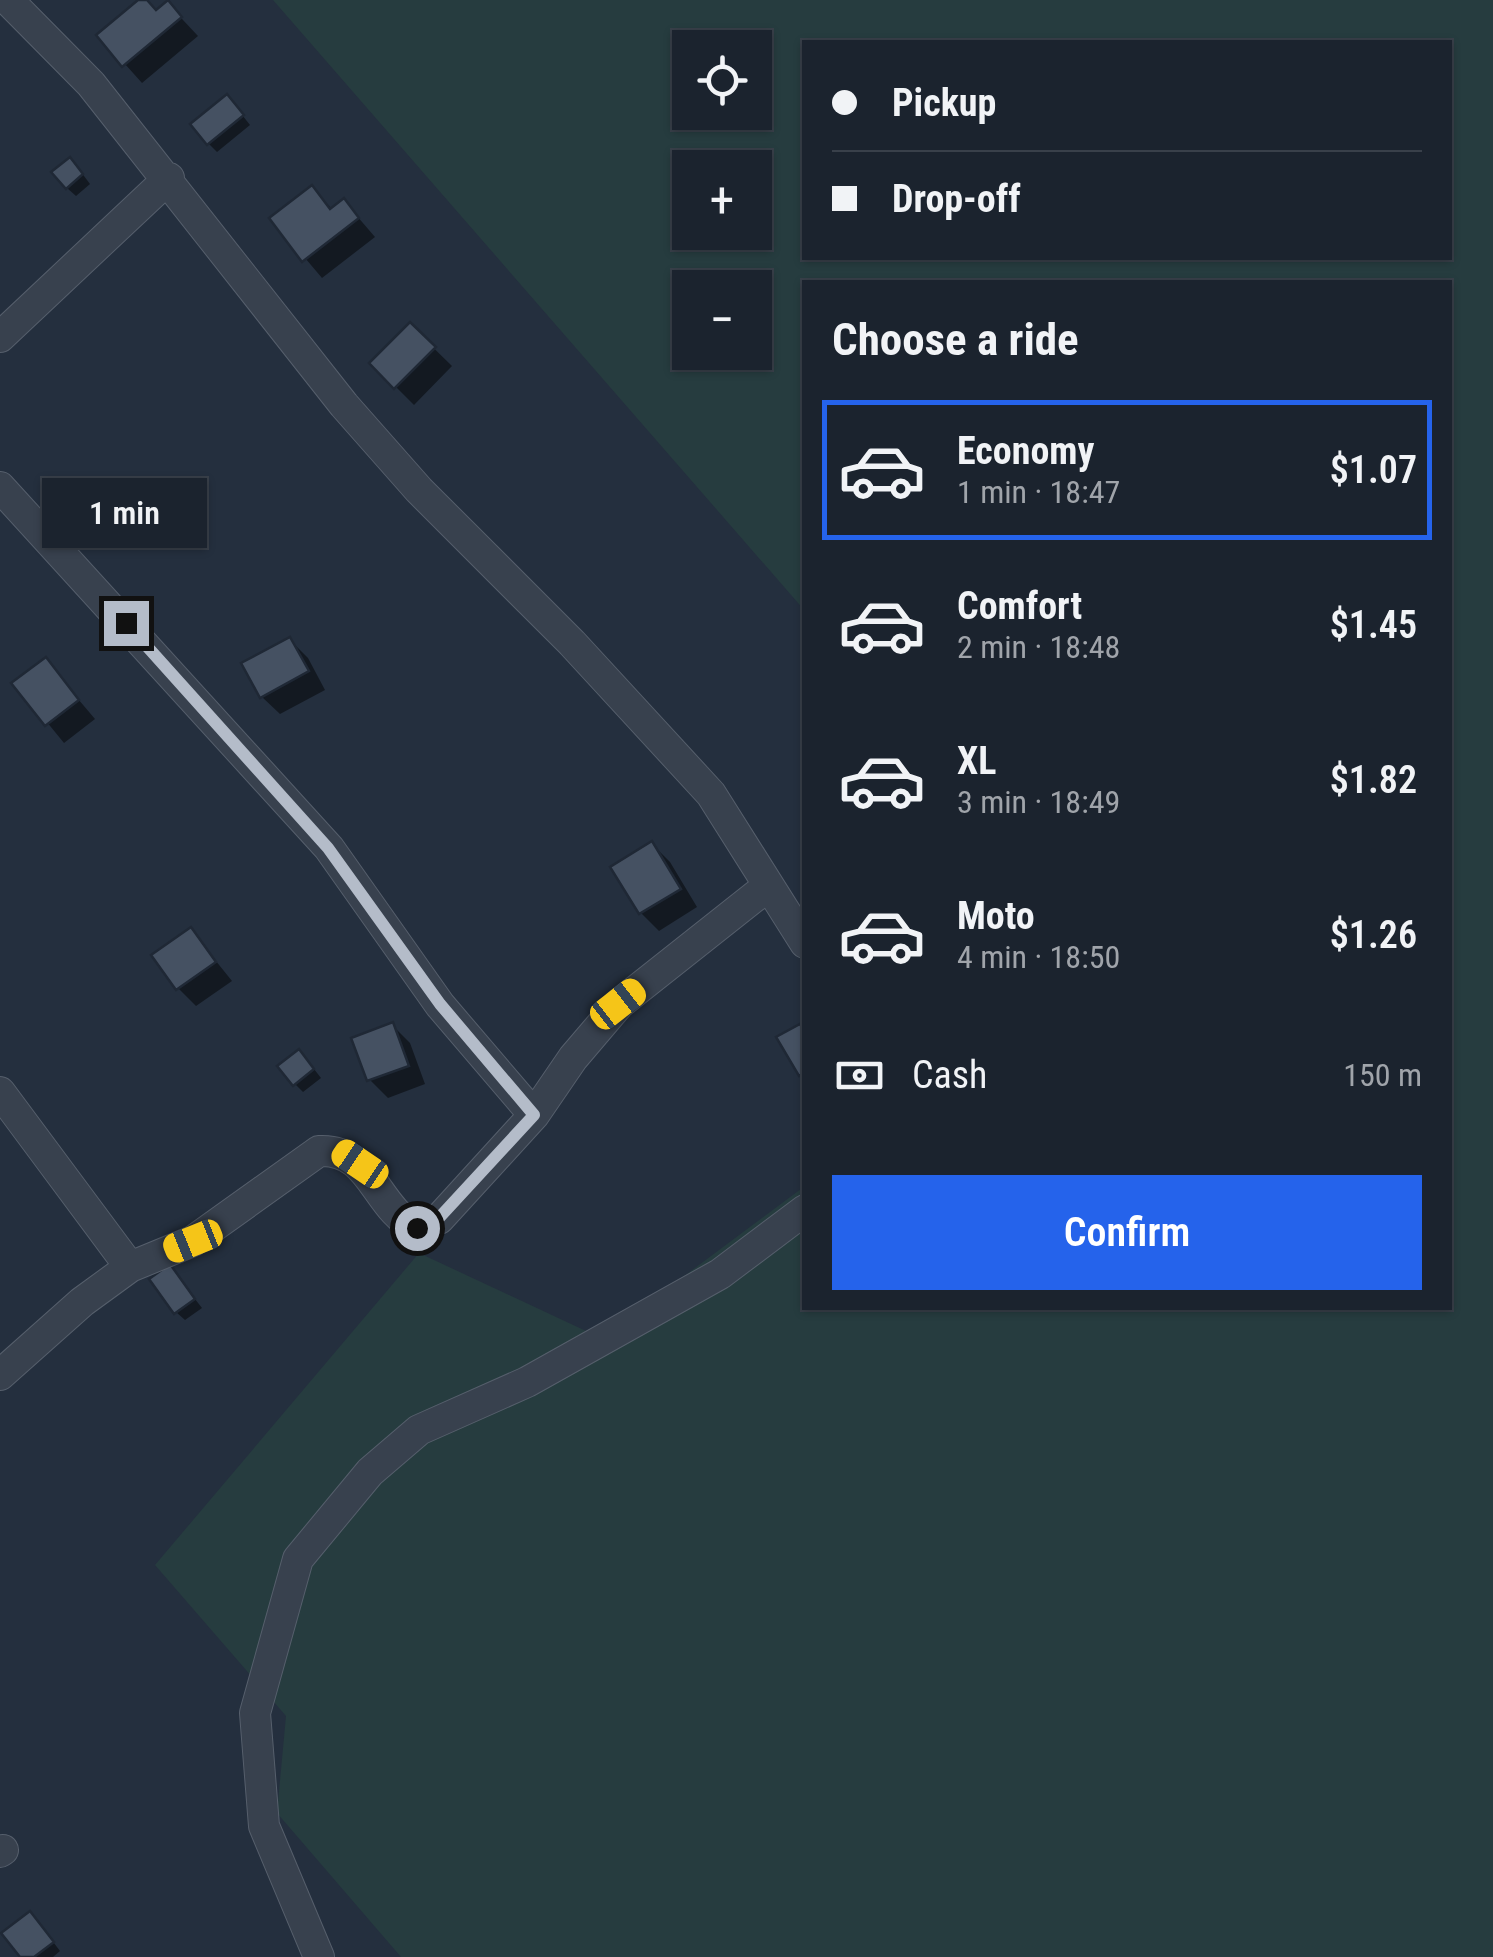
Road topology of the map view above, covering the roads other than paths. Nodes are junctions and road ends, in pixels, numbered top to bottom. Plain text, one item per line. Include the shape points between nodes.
1 (8, 0) edge
2 (169, 178) junction
3 (0, 337) edge
4 (0, 487) edge
5 (768, 886) junction
6 (802, 937) edge
7 (0, 1092) edge
8 (534, 1115) junction
9 (802, 1212) edge
10 (130, 1267) junction
11 (0, 1374) edge
12 (319, 1957) edge

1 - 2 street via 92,84
2 - 3 street
2 - 5 street via 418,490 711,794
4 - 8 street via 328,848 440,1004
5 - 6 street
5 - 8 street via 618,1004
7 - 10 street
8 - 10 street via 438,1219 417,1228 401,1221 360,1164 339,1150 319,1151 193,1241
9 - 12 street via 720,1274 528,1382 419,1430 370,1472 298,1559 255,1713 264,1826
10 - 11 street

